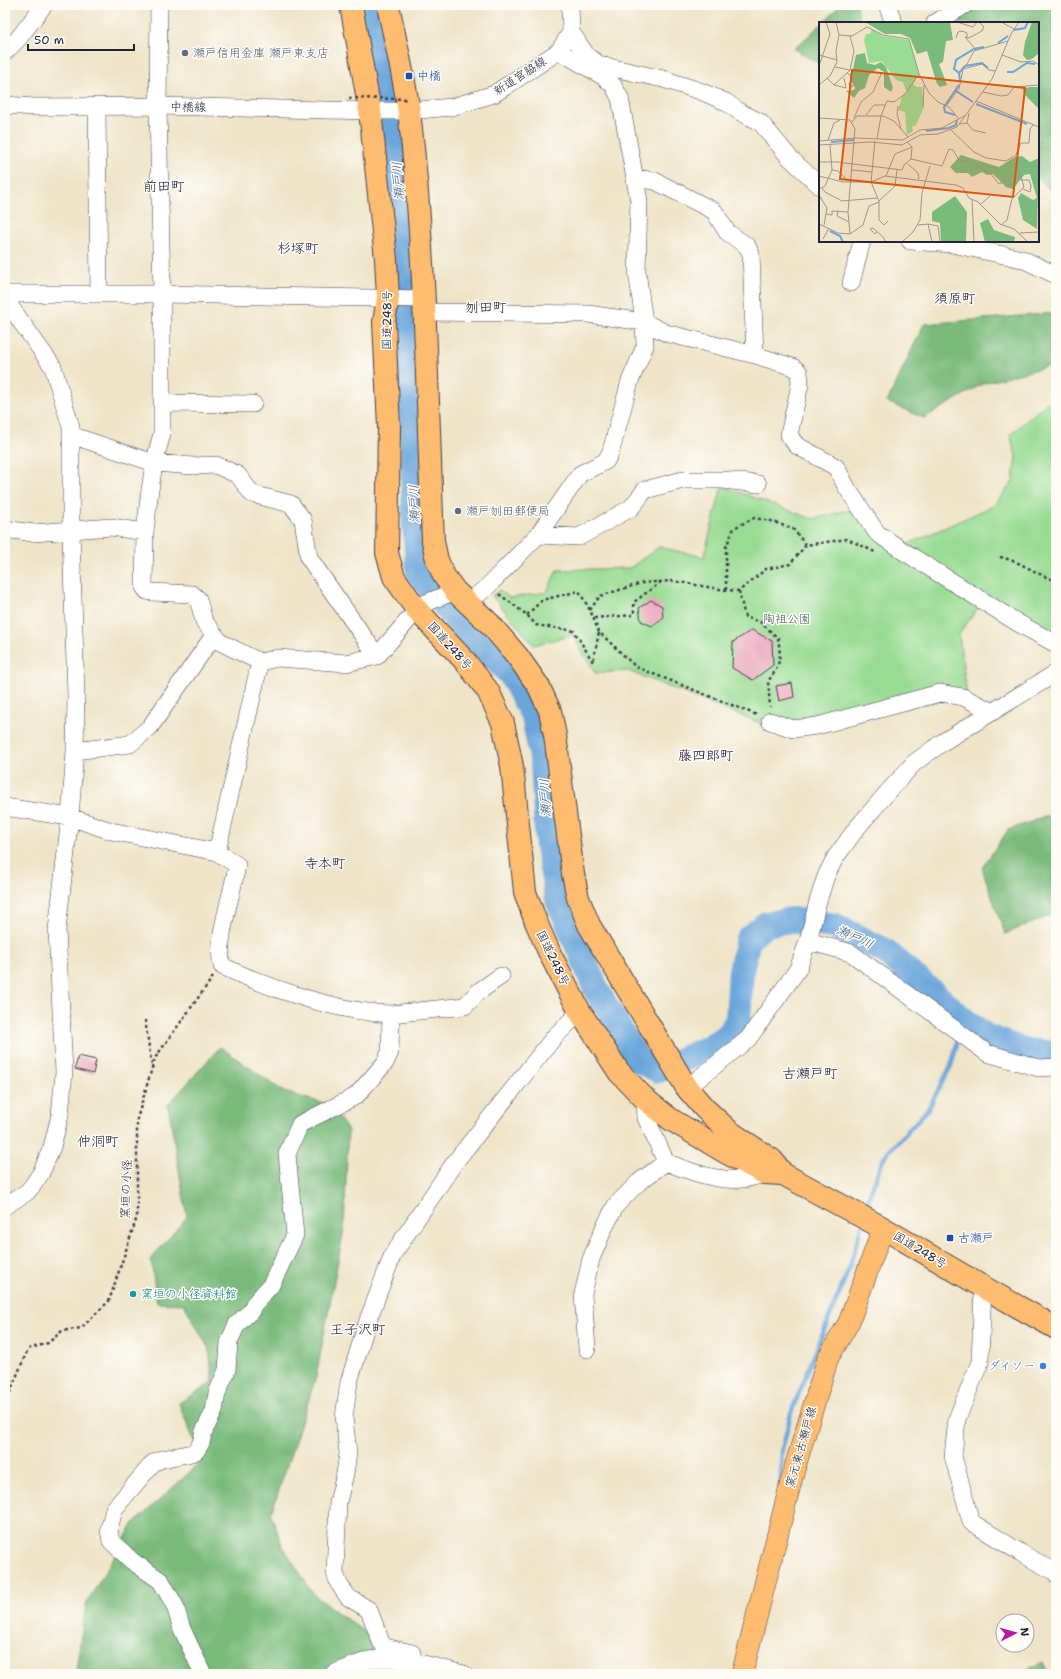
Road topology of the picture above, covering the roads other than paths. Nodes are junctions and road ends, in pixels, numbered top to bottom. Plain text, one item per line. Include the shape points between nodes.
1 (44, 5) edge
2 (159, 5) edge
3 (351, 5) edge
4 (388, 5) edge
5 (570, 5) edge
6 (887, 5) edge
7 (965, 5) edge
8 (944, 14) edge
9 (894, 22) edge
10 (571, 32) junction
11 (560, 51) junction
12 (5, 52) edge
13 (5, 105) edge
14 (158, 106) junction
15 (97, 107) junction
16 (406, 107) junction
17 (374, 111) junction
18 (635, 178) junction
19 (819, 185) edge
20 (862, 242) edge
21 (924, 242) edge
22 (1056, 275) edge
23 (851, 283) dead end
24 (5, 294) edge
25 (99, 294) junction
26 (162, 294) junction
27 (392, 298) junction
28 (5, 299) edge
29 (421, 304) junction
30 (644, 322) junction
31 (755, 355) junction
32 (162, 403) junction
33 (253, 404) dead end
34 (71, 435) junction
35 (154, 463) junction
36 (758, 484) dead end
37 (5, 529) edge
38 (70, 531) junction
39 (145, 532) junction
40 (538, 535) junction
41 (458, 596) junction
42 (421, 607) junction
43 (214, 635) junction
44 (1056, 644) edge
45 (376, 656) junction
46 (260, 662) junction
47 (1056, 673) edge
48 (993, 712) junction
49 (770, 721) road end
50 (75, 751) junction
51 (5, 807) edge
52 (70, 817) junction
53 (217, 852) junction
54 (809, 939) junction
55 (501, 976) dead end
56 (580, 1012) junction
57 (391, 1014) junction
58 (1056, 1067) edge
59 (684, 1083) junction
60 (645, 1099) junction
61 (666, 1162) junction
62 (774, 1174) junction
63 (5, 1206) edge
64 (870, 1221) junction
65 (983, 1287) junction
66 (1056, 1328) edge
67 (587, 1349) dead end
68 (1056, 1574) edge
69 (414, 1662) junction
70 (203, 1674) edge
71 (333, 1674) edge
72 (464, 1674) edge
73 (742, 1674) edge

1 - 12 street
2 - 14 street
3 - 17 highway, 国道248号
4 - 16 highway, 国道248号
5 - 10 street
6 - 9 street
7 - 8 street
10 - 11 street, 新道宮脇線
10 - 19 street via 587,56 600,65 663,79 700,91 726,102 760,122 790,158
11 - 16 street, 新道宮脇線 via 494,94 452,107
11 - 18 street via 613,85 620,98
13 - 15 street, 中橋線
14 - 15 street, 中橋線
14 - 17 street, 中橋線
14 - 26 street
15 - 25 street
16 - 17 street, 新道宮脇線
16 - 29 highway, 国道248号 via 416,188
17 - 27 highway, 国道248号 via 386,258
18 - 30 street via 639,201 637,271
18 - 31 street via 655,181 714,211 727,232 747,246 751,254
20 - 23 street
21 - 22 street via 952,244 1022,260
24 - 25 street
25 - 26 street
26 - 27 street
26 - 32 street
27 - 29 street
27 - 42 highway, 国道248号 via 384,322 389,435 387,553 394,577
28 - 34 street via 53,367 71,427
29 - 30 street via 588,314
29 - 41 highway, 国道248号 via 433,542 444,576
30 - 31 street via 666,333
30 - 40 street via 645,346 630,381 611,451 606,460 580,474
31 - 44 street via 793,367 799,372 800,384 789,435 796,445 836,467 877,533
32 - 33 street
32 - 35 street via 162,434
34 - 35 street
34 - 38 street
35 - 39 street
35 - 45 street via 193,466 216,464 238,475 252,494 290,504 303,520 309,558
36 - 40 street via 723,480 683,480 645,490 631,508 579,537
37 - 38 street via 33,533
38 - 39 street via 111,527
38 - 50 street via 76,696
39 - 43 street via 144,587 151,592 192,594 198,599 204,621
40 - 41 street via 488,586
41 - 42 street
41 - 59 highway, 国道248号 via 490,624 539,687 550,711 555,735 578,898 589,925
42 - 45 street
42 - 56 highway, 国道248号 via 488,691 502,723 513,773 525,892 538,928
43 - 46 street via 220,642
43 - 50 street via 150,727 130,744
45 - 46 street via 346,663 278,658
46 - 53 street
47 - 48 street
48 - 49 street via 963,697 940,693 817,726 793,729
48 - 54 street via 943,742 914,764 856,829 835,858 826,876
50 - 52 street
51 - 52 street
52 - 53 street via 111,831
52 - 63 street via 57,930 64,1072 60,1115 52,1147 41,1172 27,1192
53 - 57 street via 237,865 221,938 219,956 222,966 273,987 346,1009 371,1014
54 - 58 street via 851,954 987,1053 1039,1068
54 - 59 street via 798,969 748,1039
55 - 57 street via 478,992 465,1006
56 - 60 highway, 国道248号 via 619,1072
56 - 69 street via 555,1036 455,1162 393,1254 368,1320 349,1382 344,1417 348,1453 338,1502 336,1573 339,1584 348,1597 369,1610 385,1647 412,1653
57 - 70 street via 390,1052 385,1063 356,1096 300,1124 286,1154 295,1235 272,1285 237,1324 231,1336 227,1370 201,1443 192,1453 153,1463 114,1509 109,1530 111,1541 132,1561 161,1581 175,1606 182,1629
59 - 62 highway, 国道248号 via 704,1108 730,1132 772,1160
60 - 61 street via 646,1118
60 - 62 highway, 国道248号 via 670,1120 725,1152
61 - 62 street via 710,1178 754,1178
61 - 67 street via 639,1182 616,1205 604,1228 591,1259 583,1294
62 - 64 highway, 国道248号
64 - 65 highway, 国道248号
64 - 73 main road, 窯元東古瀬戸線 via 849,1322 828,1358 794,1470
65 - 66 highway, 国道248号
65 - 68 street via 980,1362 957,1419 953,1456 972,1522
69 - 71 street via 371,1660
69 - 72 street

